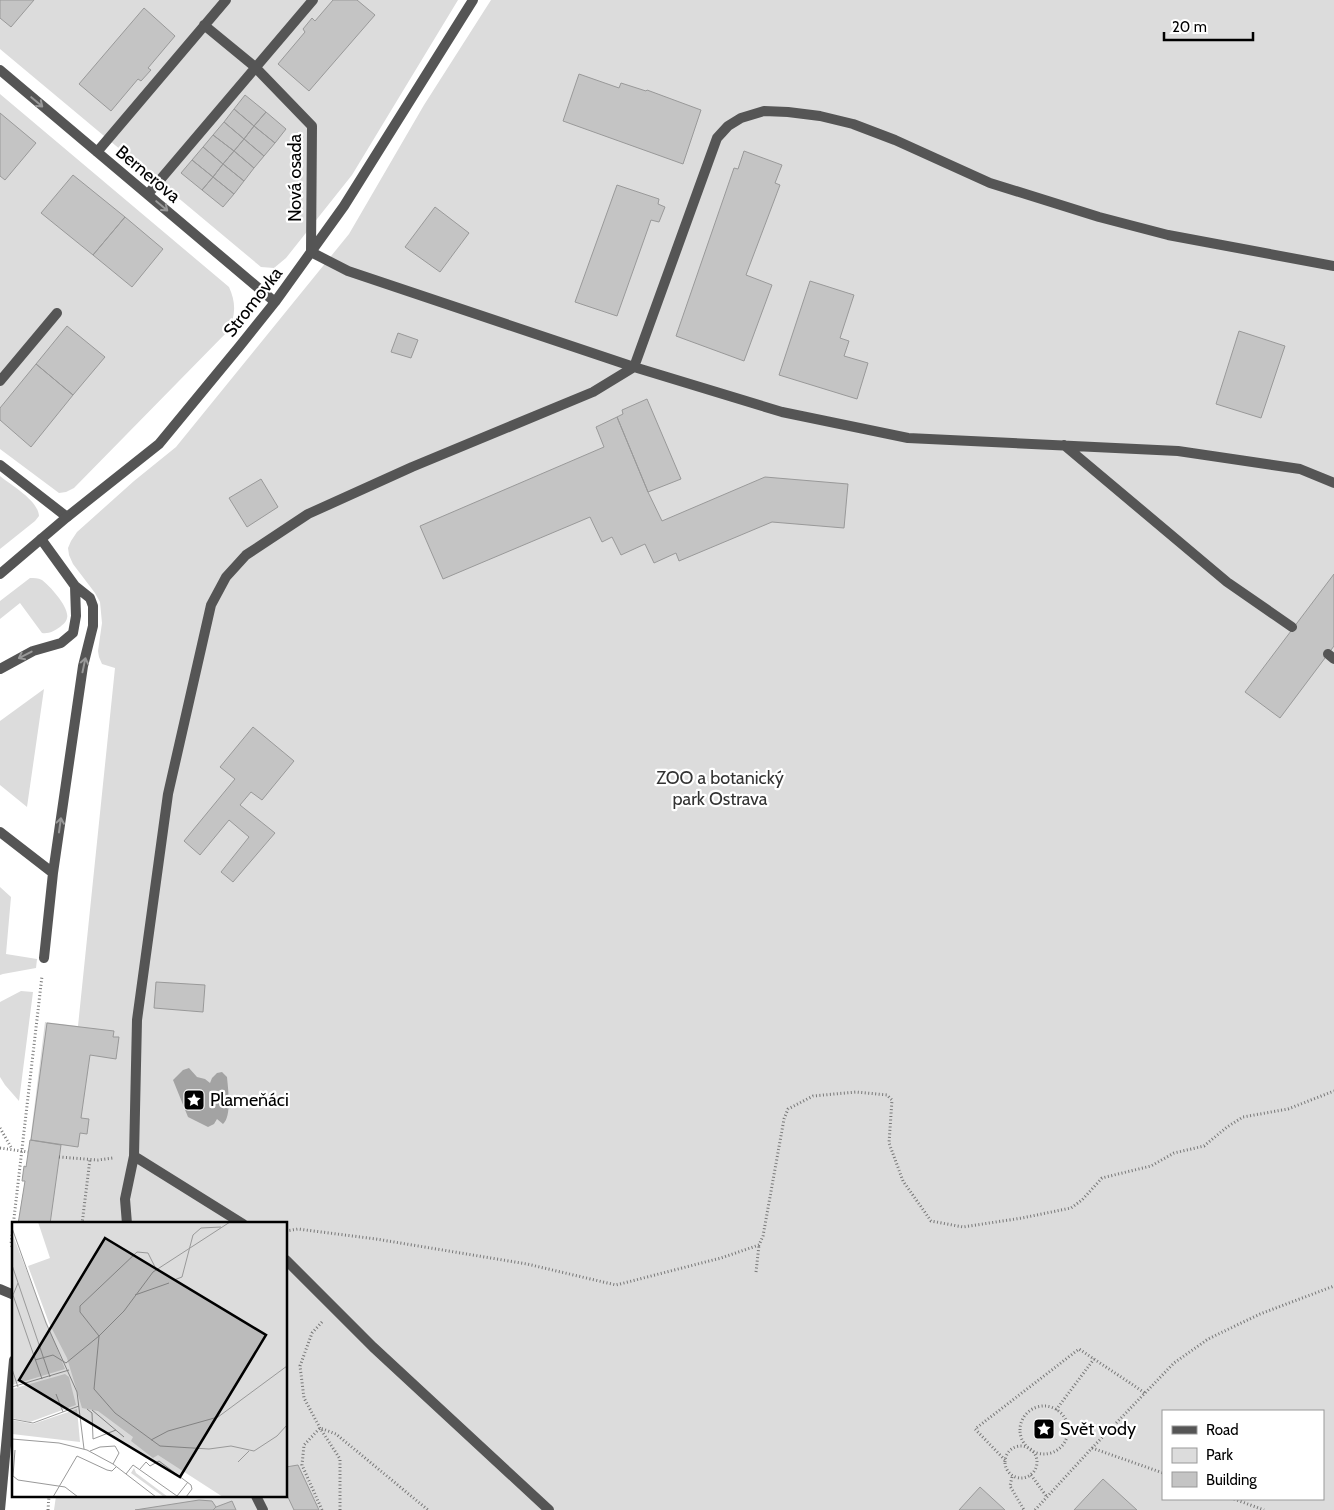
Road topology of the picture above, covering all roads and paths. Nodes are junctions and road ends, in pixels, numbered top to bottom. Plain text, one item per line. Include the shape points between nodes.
1 (226, 0) edge
2 (313, 0) edge
3 (473, 0) edge
4 (204, 25) junction
5 (255, 67) junction
6 (0, 70) edge
7 (98, 152) junction
8 (148, 194) junction
9 (311, 252) junction
10 (1334, 266) edge
11 (275, 302) junction
12 (57, 313) dead end
13 (634, 367) junction
14 (0, 381) edge
15 (1064, 445) junction
16 (0, 465) edge
17 (1332, 479) edge
18 (67, 517) junction
19 (40, 539) junction
20 (0, 574) edge
21 (75, 586) junction
22 (1292, 627) dead end
23 (0, 669) edge
24 (0, 832) edge
25 (53, 874) junction
26 (44, 958) joint
27 (1334, 1090) edge
28 (0, 1128) edge
29 (0, 1148) edge
30 (13, 1150) junction
31 (21, 1152) junction
32 (28, 1152) dead end
33 (134, 1156) junction
34 (59, 1157) dead end
35 (90, 1159) junction
36 (13, 1222) edge
37 (82, 1222) edge
38 (127, 1222) edge
39 (240, 1222) edge
40 (12, 1227) edge
41 (288, 1231) edge
42 (759, 1245) junction
43 (12, 1248) edge
44 (288, 1262) edge
45 (756, 1272) dead end
46 (1334, 1286) edge
47 (0, 1289) edge
48 (12, 1294) edge
49 (334, 1308) junction
50 (1094, 1359) junction
51 (12, 1381) edge
52 (1145, 1393) junction
53 (1056, 1410) junction
54 (320, 1428) junction
55 (1029, 1448) junction
56 (1092, 1448) junction
57 (1004, 1460) junction
58 (1162, 1473) edge
59 (1031, 1476) junction
60 (1012, 1477) junction
61 (1047, 1497) junction
62 (257, 1498) edge
63 (1237, 1500) edge
64 (0, 1510) edge
65 (263, 1510) edge
66 (322, 1510) edge
67 (340, 1510) edge
68 (428, 1510) edge
69 (549, 1510) edge
70 (1024, 1510) edge
71 (1035, 1510) edge
72 (1264, 1510) edge

1 - 4 street
2 - 5 street
3 - 9 street, Stromovka via 344,206
4 - 5 street, Nová osada
4 - 7 street
5 - 8 street
5 - 9 street, Nová osada via 312,126
6 -> 7 street, Bernerova
7 - 8 street, Bernerova
8 -> 11 street, Bernerova
9 - 11 street, Stromovka
9 - 13 street via 348,272
10 - 13 street via 1168,235 1099,217 990,183 853,124 820,116 764,111 741,118 717,138
11 - 18 street, Stromovka via 159,444
12 - 14 street
13 - 15 street via 782,412 908,438
13 - 33 street via 593,392 308,514 246,555 226,577 211,605 168,794 137,1020
15 - 17 street via 1178,451 1300,470
15 - 22 street via 1227,582
16 - 18 street
18 - 19 street, Stromovka
19 - 20 street, Stromovka
19 - 21 street
21 -> 23 street via 73,633 62,643 33,651
25 -> 21 street via 84,666 93,626 94,606 90,598
24 - 25 street
25 - 26 street
26 - 31 path
27 - 42 path via 1288,1109 1243,1117 1204,1146 1174,1153 1150,1166 1102,1178 1071,1208 963,1227 931,1221 904,1181 888,1143 892,1100 887,1095 856,1092 813,1096 788,1109 784,1118
28 - 30 path
29 - 30 path
30 - 31 path
31 - 32 path
31 - 36 path
33 - 35 path
33 - 38 street via 125,1199
33 - 39 street
34 - 35 path
35 - 37 path
40 - 43 path
41 - 42 path via 376,1238 527,1264 616,1285
42 - 45 path
44 - 49 street
46 - 52 path via 1260,1314 1208,1339 1174,1363
47 - 48 street
49 - 54 path via 312,1333 300,1366 304,1398
49 - 69 street
50 - 52 path
50 - 53 path
50 - 57 path via 1079,1349 975,1429
51 - 64 street
52 - 56 path
53 - 55 path via 1042,1406 1026,1414 1020,1432
53 - 55 path via 1068,1428 1063,1445 1046,1454
54 - 66 path via 304,1445 302,1465
54 - 67 path via 340,1458
54 - 68 path via 336,1434
55 - 57 path via 1016,1446
55 - 59 path via 1037,1458
56 - 58 path
56 - 61 path
57 - 60 path
59 - 60 path
59 - 61 path
60 - 70 path via 1010,1486
61 - 71 path
62 - 65 street
63 - 72 path

